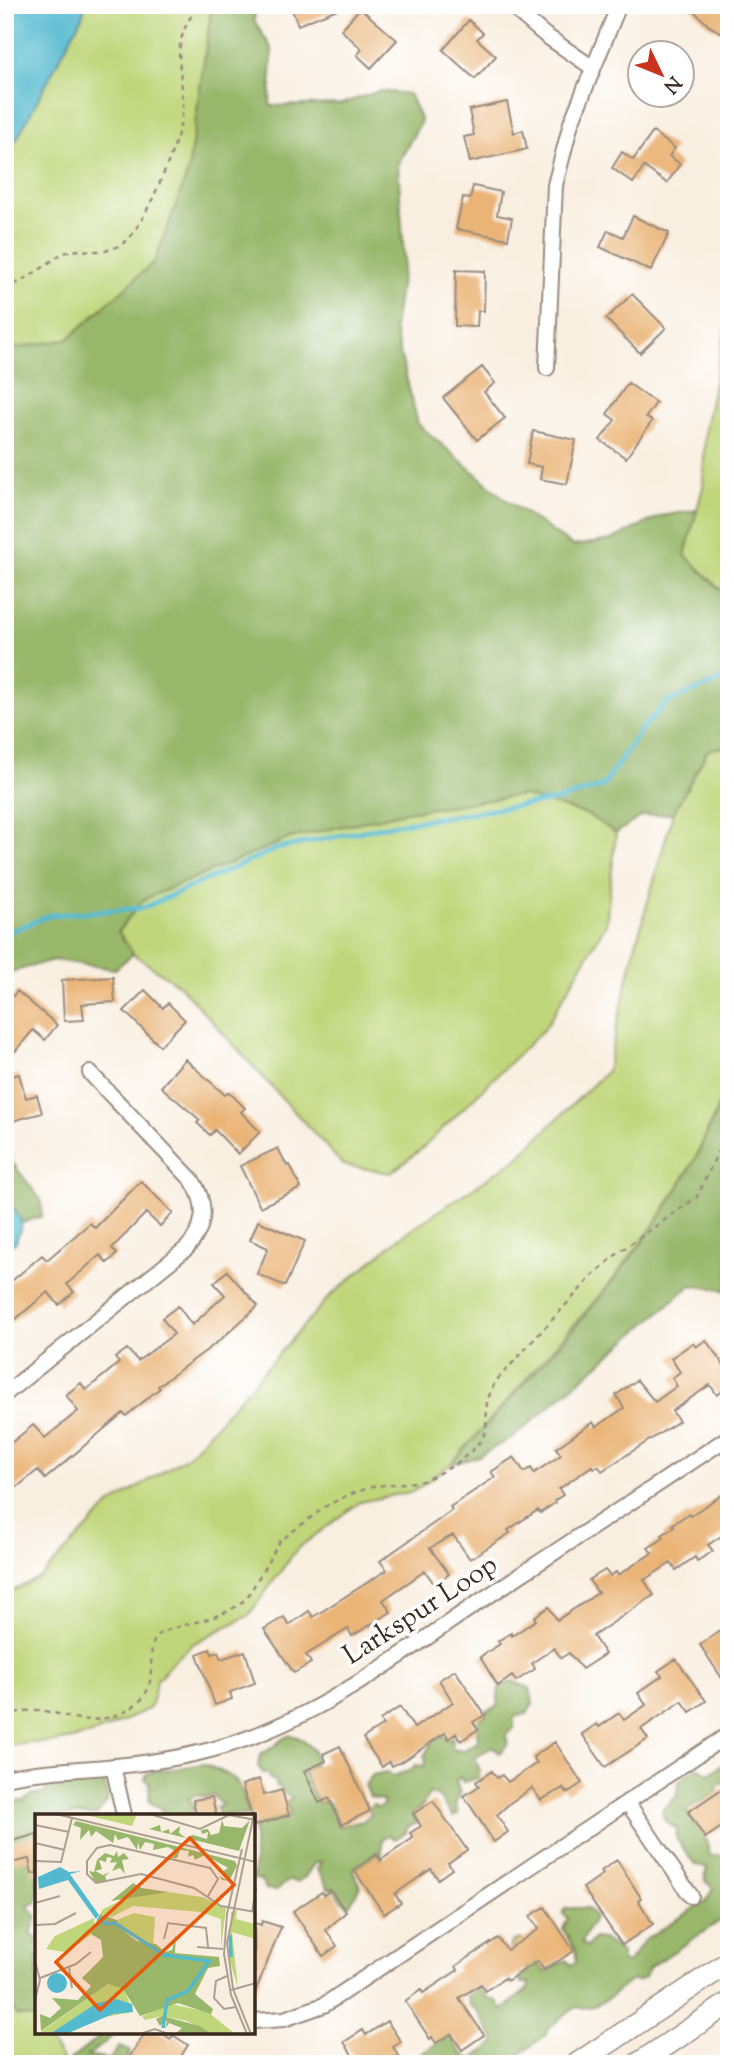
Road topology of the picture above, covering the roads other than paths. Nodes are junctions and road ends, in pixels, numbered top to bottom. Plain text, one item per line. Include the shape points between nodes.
1 (510, 5) edge
2 (619, 5) edge
3 (593, 68) junction
4 (547, 368) dead end
5 (90, 1073) dead end
6 (5, 1394) edge
7 (729, 1437) edge
8 (729, 1734) edge
9 (113, 1766) junction
10 (5, 1778) edge
11 (627, 1802) junction
12 (124, 1814) edge
13 (691, 1896) dead end
14 (729, 1962) edge
15 (729, 2003) edge
16 (256, 2021) edge
17 (576, 2064) edge
18 (638, 2064) edge

1 - 3 street
2 - 3 street
3 - 4 street via 567,136 555,185
5 - 6 street via 192,1180 204,1208 203,1223 187,1248
7 - 9 street, Larkspur Loop via 398,1657 286,1723 205,1752
8 - 11 street
9 - 10 street, Larkspur Loop
9 - 12 street
11 - 13 street
11 - 16 street via 324,2005 284,2019
14 - 17 main road
15 - 18 main road

